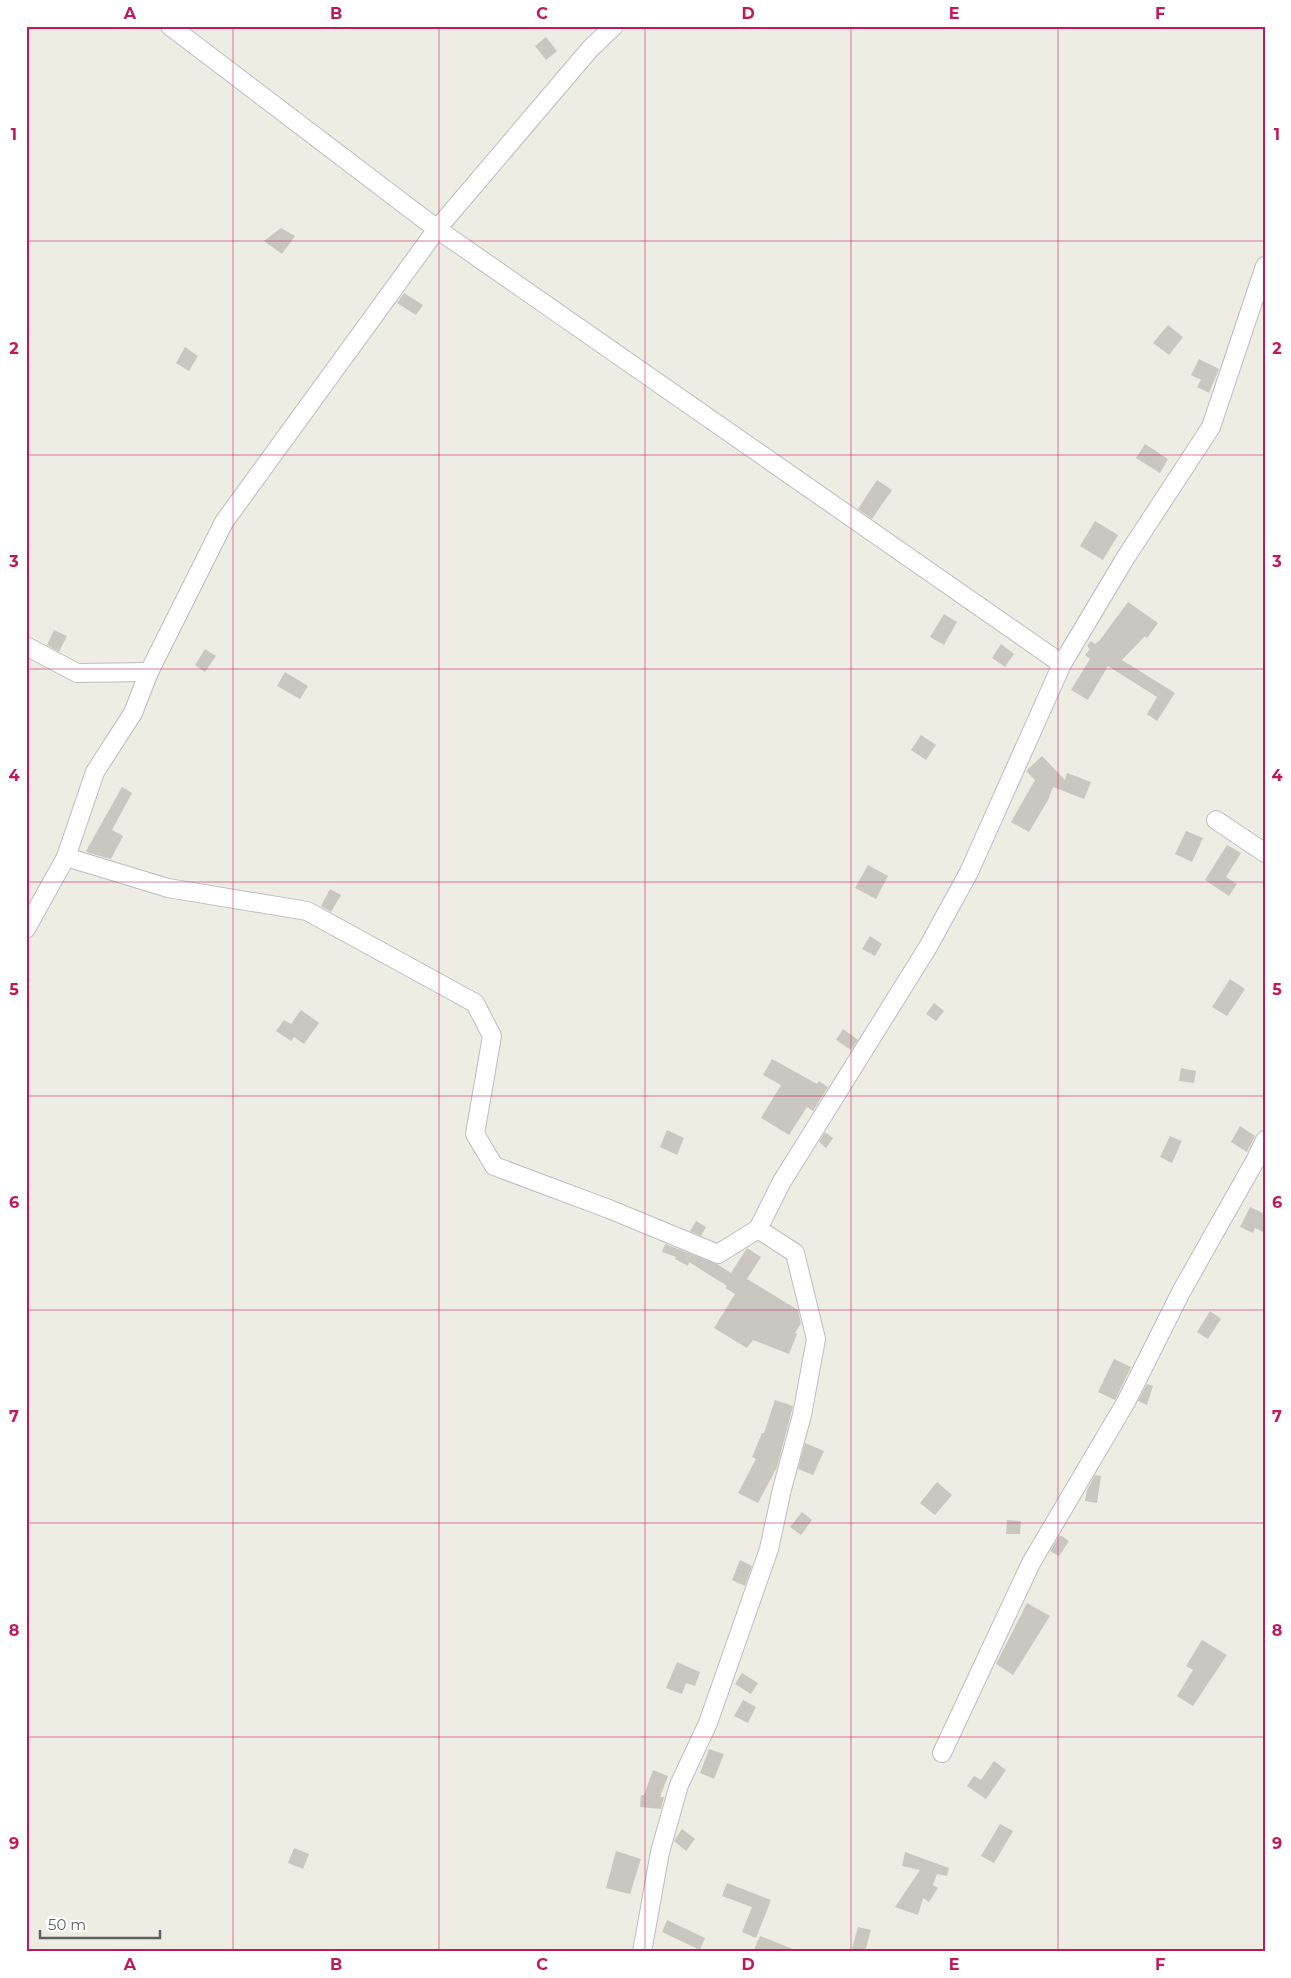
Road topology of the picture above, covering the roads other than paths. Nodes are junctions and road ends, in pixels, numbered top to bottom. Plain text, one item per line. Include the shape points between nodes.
1 (170, 26) edge
2 (614, 26) edge
3 (437, 229) junction
4 (1265, 266) edge
5 (26, 646) edge
6 (1062, 664) junction
7 (149, 672) junction
8 (1216, 820) dead end
9 (1265, 853) edge
10 (66, 857) junction
11 (26, 929) edge
12 (1265, 1140) edge
13 (758, 1229) junction
14 (942, 1753) dead end
15 (642, 1952) edge

1 - 3 street
2 - 3 street via 590,48
3 - 6 street
3 - 7 street via 224,522
4 - 6 street via 1211,427 1126,557
5 - 7 street via 77,673
6 - 13 street via 969,872 928,947 781,1183
7 - 10 street via 133,713 95,772
8 - 9 street
10 - 11 street
10 - 13 street via 168,888 307,911 475,1003 492,1036 475,1134 494,1166 718,1254
12 - 14 street via 1181,1292 1126,1402 1031,1563
13 - 15 street via 795,1253 816,1339 802,1415 769,1549 708,1723 679,1785 660,1852

